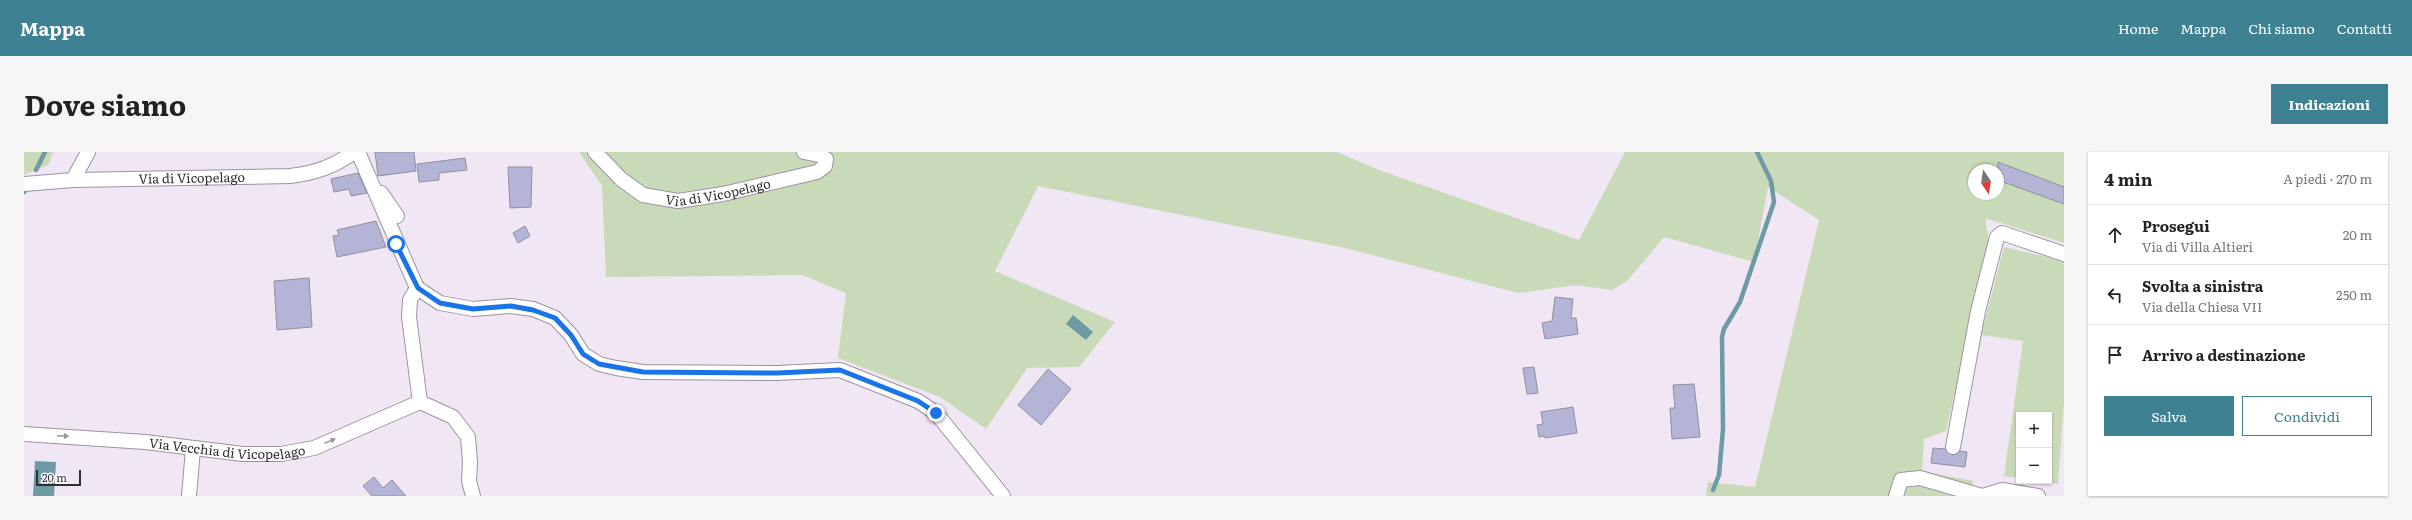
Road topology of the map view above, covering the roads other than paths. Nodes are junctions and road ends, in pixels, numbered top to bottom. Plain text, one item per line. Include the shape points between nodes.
1 (88, 152) edge
2 (354, 152) edge
3 (358, 152) edge
4 (595, 152) edge
5 (804, 152) edge
6 (73, 180) junction
7 (24, 184) edge
8 (373, 189) junction
9 (398, 216) dead end
10 (2064, 254) edge
11 (418, 288) junction
12 (420, 402) junction
13 (24, 434) edge
14 (1952, 447) dead end
15 (193, 449) junction
16 (189, 496) edge
17 (473, 496) edge
18 (1003, 496) edge
19 (1896, 496) edge
20 (1983, 496) edge
21 (2038, 496) edge

1 - 6 street
2 - 6 street, Via di Vicopelago via 341,162 317,172 290,176
3 - 8 street
4 - 5 street, Via di Vicopelago via 621,179 643,195 678,202 817,172 825,166 826,159
6 - 7 street, Via di Vicopelago
8 - 9 street via 381,193
8 - 11 street
10 - 14 street via 2015,236 2002,233 1997,237 1978,311
11 - 12 street via 410,300 409,317
11 - 18 street via 440,303 473,309 511,306 555,318 571,335 583,354 599,364 616,368 643,372 777,373 840,370 918,401 936,413
15 -> 12 street, Via Vecchia di Vicopelago via 261,455 314,448
12 - 17 street via 453,417 468,436 469,481
13 -> 15 street, Via Vecchia di Vicopelago via 145,442
15 - 16 street
19 - 20 street via 1900,480 1920,478
20 - 21 street via 2002,490

